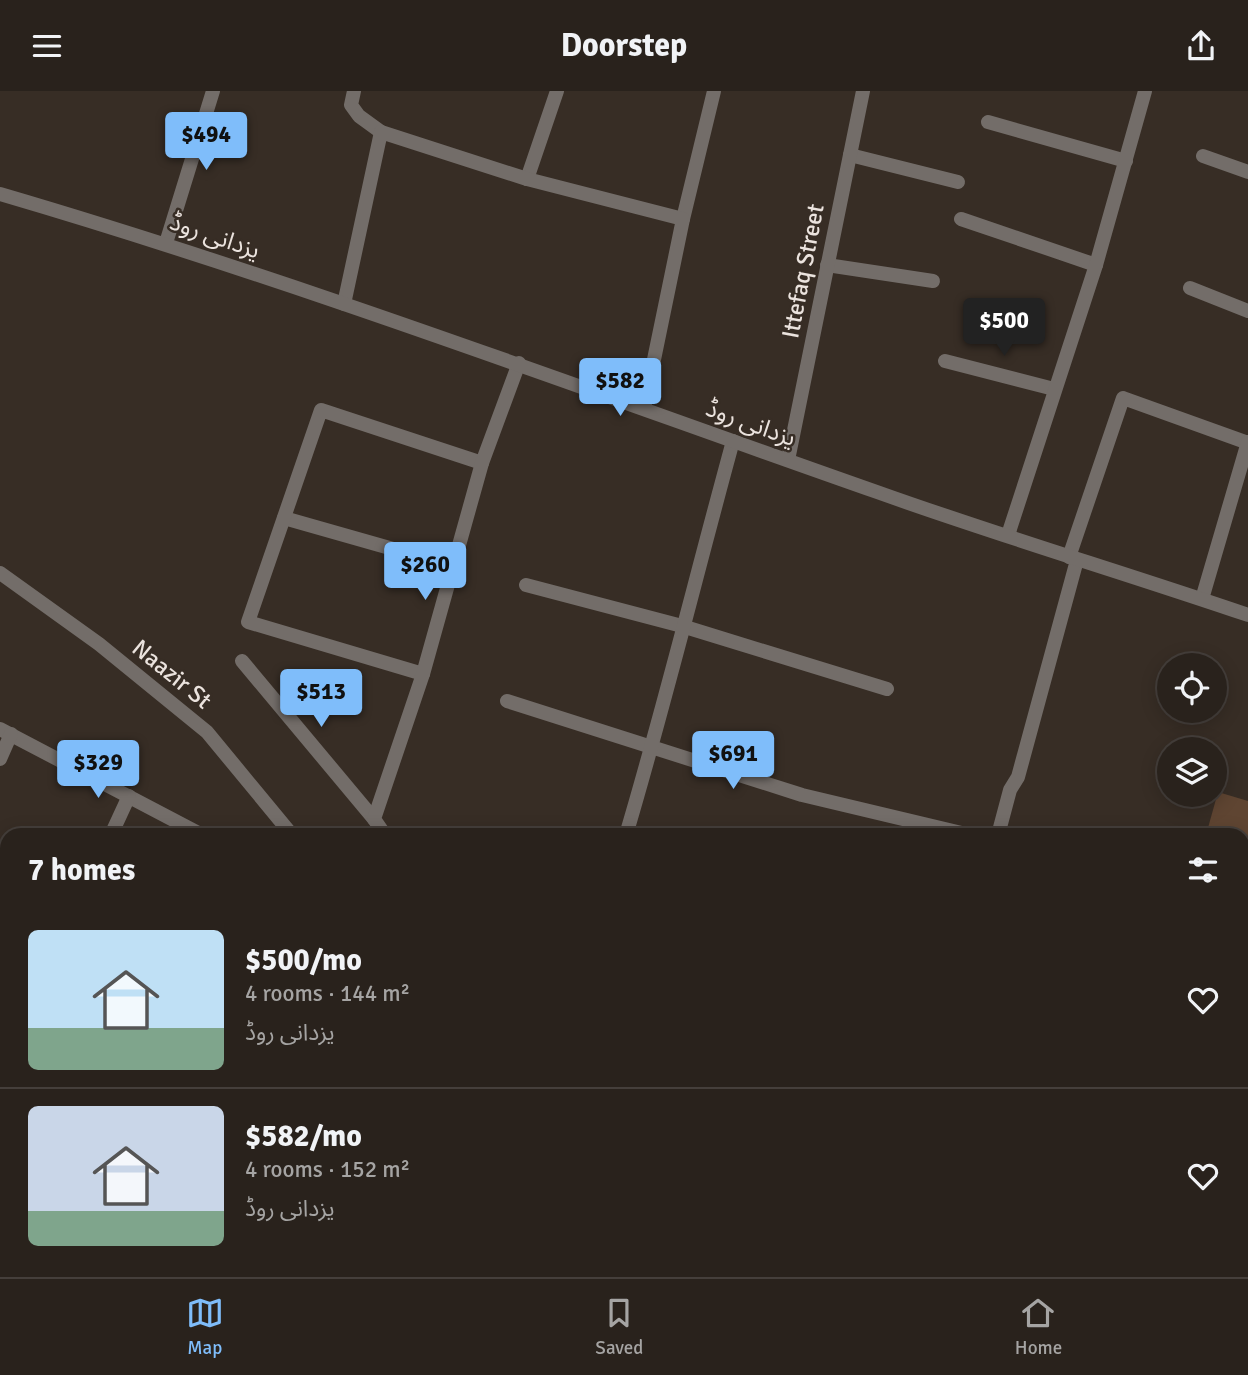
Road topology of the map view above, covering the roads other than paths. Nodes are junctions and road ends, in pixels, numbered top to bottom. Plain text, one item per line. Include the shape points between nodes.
1 (213, 91) edge
2 (354, 91) edge
3 (557, 91) edge
4 (714, 91) edge
5 (863, 91) edge
6 (1145, 91) edge
7 (988, 122) dead end
8 (381, 132) junction
9 (850, 155) junction
10 (1203, 156) dead end
11 (1126, 161) junction
12 (1248, 172) edge
13 (527, 179) junction
14 (958, 182) dead end
15 (0, 194) edge
16 (683, 219) junction
17 (961, 219) dead end
18 (166, 243) junction
19 (827, 265) junction
20 (1096, 265) junction
21 (933, 281) dead end
22 (1190, 288) dead end
23 (344, 304) junction
24 (1248, 311) edge
25 (945, 361) dead end
26 (519, 363) junction
27 (1055, 389) junction
28 (643, 408) junction
29 (733, 441) junction
30 (1248, 443) edge
31 (788, 460) junction
32 (482, 463) junction
33 (284, 518) junction
34 (1008, 535) junction
35 (1073, 558) junction
36 (453, 566) junction
37 (0, 573) edge
38 (526, 585) dead end
39 (1202, 600) junction
40 (1248, 615) edge
41 (682, 626) junction
42 (242, 661) dead end
43 (423, 674) junction
44 (887, 689) dead end
45 (508, 701) dead end
46 (5, 731) edge
47 (652, 746) junction
48 (0, 759) edge
49 (129, 796) junction
50 (374, 819) junction
51 (114, 828) edge
52 (189, 828) edge
53 (286, 828) edge
54 (380, 828) edge
55 (628, 828) edge
56 (941, 828) edge
57 (1000, 828) edge

1 - 18 street
2 - 8 street via 351,105
3 - 13 street
4 - 16 street
5 - 9 street, Ittefaq Street
6 - 11 street
7 - 11 street
8 - 13 street
8 - 23 street
9 - 14 street
9 - 19 street, Ittefaq Street
10 - 12 street
11 - 20 street
13 - 16 street
15 - 18 street, یزدانی روڈ
16 - 28 street
17 - 20 street
18 - 23 street, یزدانی روڈ
19 - 21 street
19 - 31 street, Ittefaq Street
20 - 27 street
22 - 24 street
23 - 26 street, یزدانی روڈ
25 - 27 street
26 - 28 street, یزدانی روڈ
26 - 32 street
27 - 34 street
28 - 29 street, یزدانی روڈ
29 - 31 street, یزدانی روڈ
29 - 41 street
30 - 35 street via 1124,398
30 - 39 street
31 - 34 street, یزدانی روڈ
32 - 33 street via 321,410
32 - 36 street
33 - 36 street
33 - 43 street via 248,622
34 - 35 street, یزدانی روڈ
35 - 39 street, یزدانی روڈ
35 - 57 street via 1018,777
36 - 43 street
37 - 53 street, Naazir St via 99,644 207,732
38 - 41 street
39 - 40 street, یزدانی روڈ
41 - 44 street
41 - 47 street
42 - 50 street
43 - 50 street
45 - 47 street
46 - 48 street
46 - 49 street
47 - 55 street
47 - 56 street via 802,795
49 - 51 street
49 - 52 street
50 - 54 street

